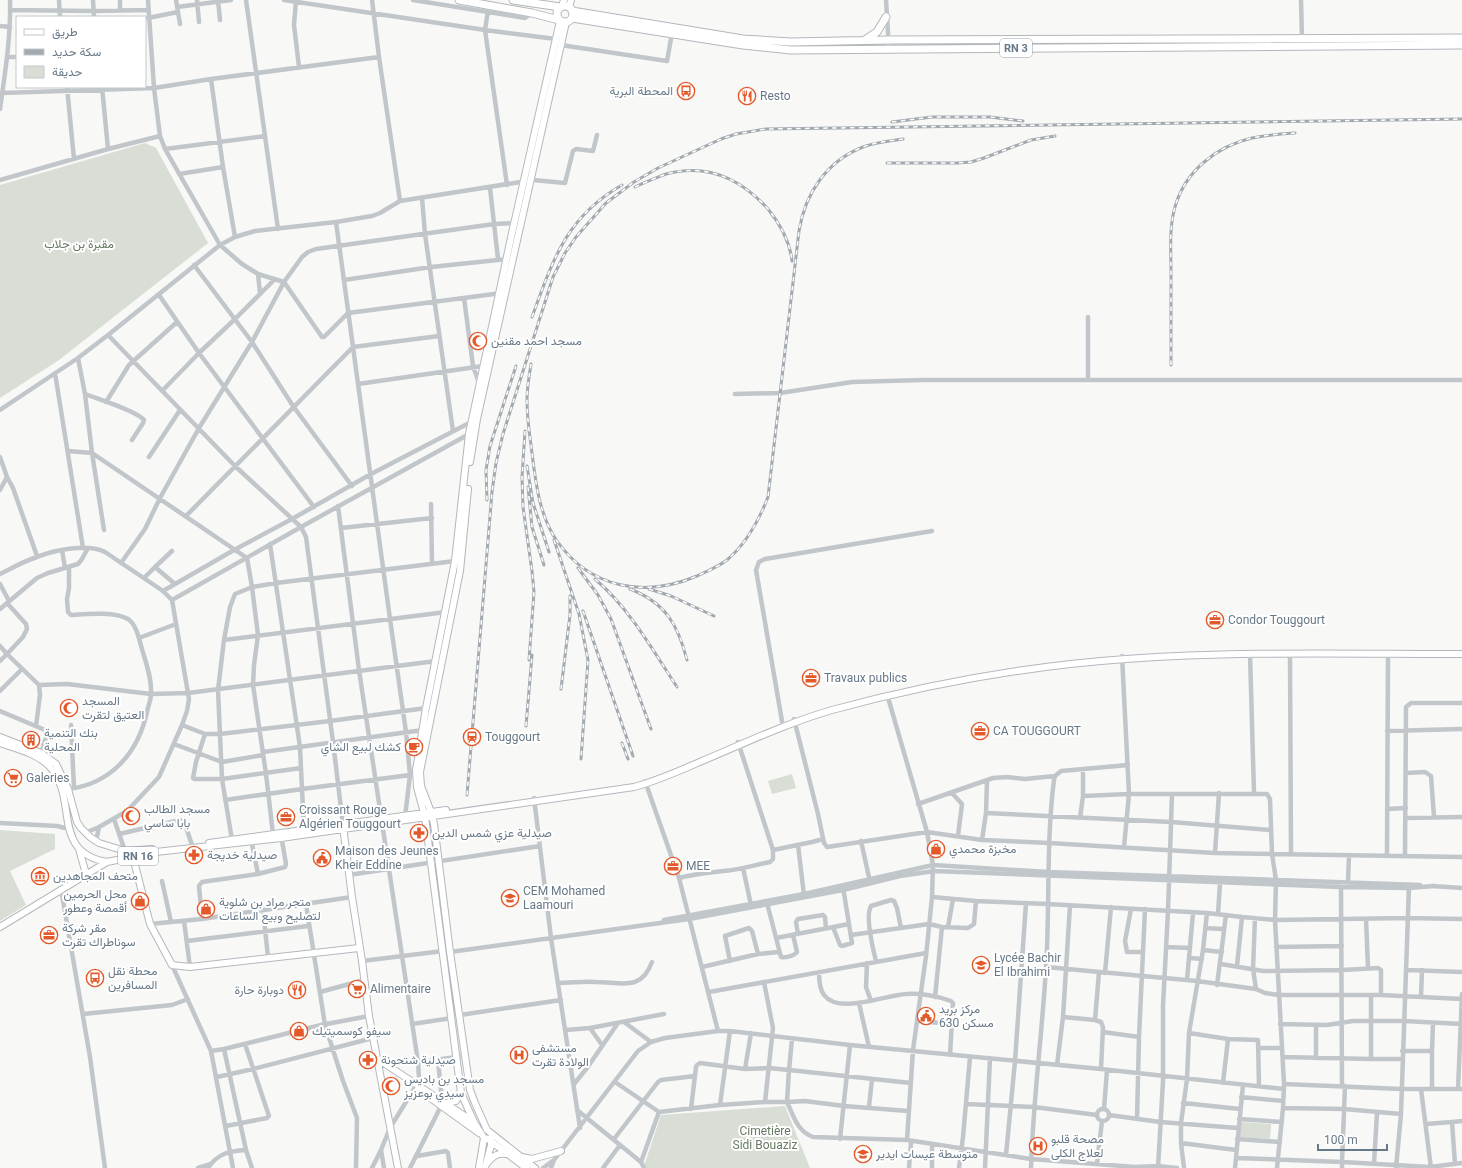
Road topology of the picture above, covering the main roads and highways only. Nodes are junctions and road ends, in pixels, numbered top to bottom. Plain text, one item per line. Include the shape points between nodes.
1 (459, 0) edge
2 (513, 0) edge
3 (566, 11) edge
4 (886, 17) road end
5 (673, 31) junction
6 (1462, 38) edge
7 (864, 41) junction
8 (1008, 44) junction
9 (1462, 45) edge
10 (527, 181) junction
11 (503, 293) junction
12 (474, 421) junction
13 (471, 433) junction
14 (1462, 651) edge
15 (1462, 654) edge
16 (1123, 658) junction
17 (0, 737) edge
18 (0, 743) edge
19 (425, 814) junction
20 (432, 814) junction
21 (343, 827) junction
22 (281, 836) junction
23 (251, 840) junction
24 (79, 848) junction
25 (132, 854) junction
26 (107, 862) junction
27 (86, 874) junction
28 (0, 927) edge
29 (359, 948) junction
30 (376, 1058) junction
31 (462, 1093) junction
32 (443, 1103) junction
33 (474, 1122) junction
34 (487, 1136) junction
35 (393, 1145) junction
36 (561, 1152) road end
37 (507, 1154) junction
38 (521, 1157) junction
39 (486, 1166) edge
40 (395, 1168) edge
41 (398, 1168) edge
42 (479, 1168) edge
43 (526, 1168) edge
44 (534, 1168) edge

1 - 3 highway, RN 3 via 488,9 532,13
2 - 3 highway, RN 3
3 - 5 highway, RN 3
3 - 10 main road
4 - 7 highway via 877,32
5 - 7 highway, RN 3 via 764,41
5 - 8 highway, RN 3 via 771,49 889,49
6 - 8 highway, RN 3
7 - 8 highway, RN 3
8 - 9 highway, RN 3
10 - 11 main road
10 - 11 main road via 514,223
11 - 12 main road
11 - 12 main road via 479,383
12 - 13 main road
13 - 19 main road via 455,561 426,708 416,777
13 - 20 main road via 460,571 420,772 421,786
14 - 16 main road via 1250,651
15 - 16 main road via 1250,654
16 - 20 main road via 1003,670 887,695 794,720 646,783
17 - 25 main road, RN 16 via 41,753 56,764 71,789 77,822 85,832 96,841
18 - 24 main road via 32,755 50,767 62,788 69,829
19 - 20 main road
19 - 21 main road
19 - 31 main road
20 - 34 main road via 470,1090
21 - 22 main road, RN 16
21 - 22 main road, RN 16 via 304,830
21 - 29 main road
22 - 23 main road, RN 16
22 - 23 main road, RN 16 via 273,834
23 - 25 main road, RN 16
23 - 25 main road, RN 16 via 232,840
24 - 26 main road, RN 16
24 - 27 main road
25 - 26 main road, RN 16
25 - 29 main road via 150,924 172,965 190,967
26 - 27 main road
27 - 28 main road
29 - 30 main road
30 - 32 main road
30 - 35 main road
31 - 32 main road via 456,1101
31 - 33 main road
32 - 33 main road
32 - 34 main road
33 - 34 main road
34 - 37 main road
34 - 38 main road
34 - 39 main road
34 - 42 main road
35 - 40 main road
35 - 41 main road
36 - 38 main road via 532,1159
37 - 39 main road via 500,1153 494,1156
37 - 43 main road
38 - 44 main road

